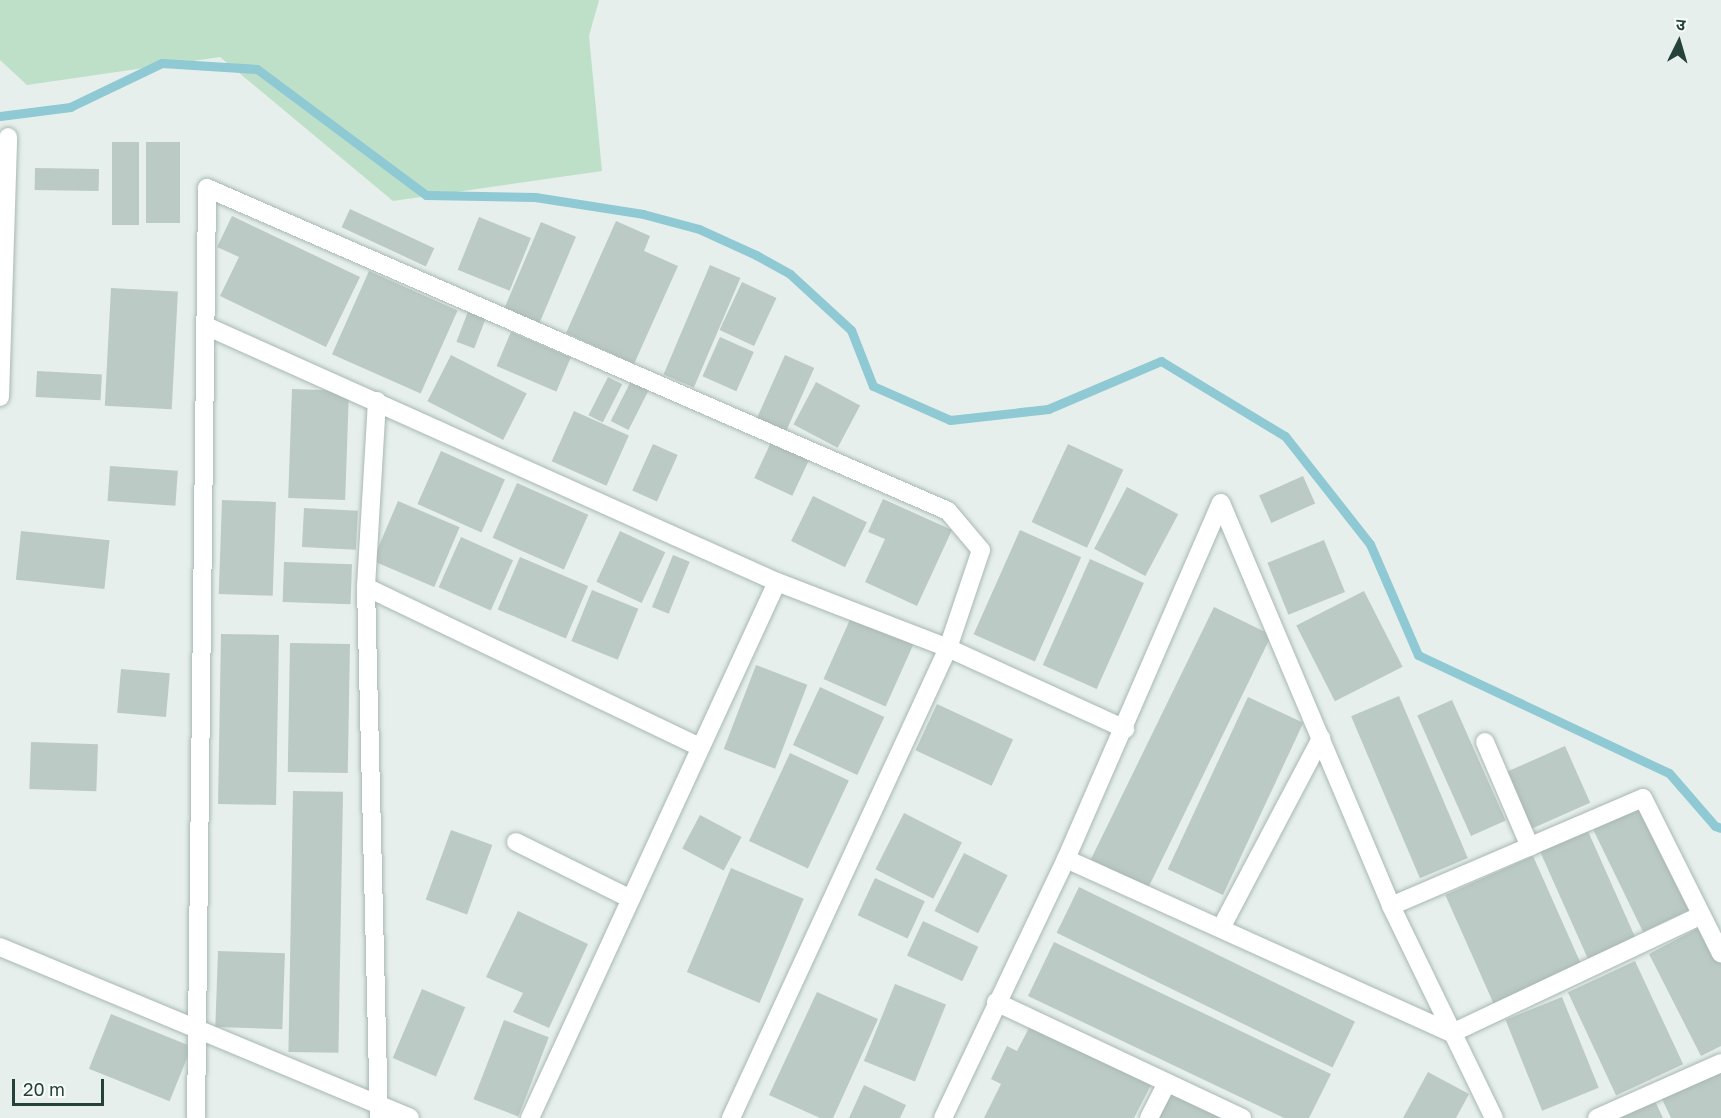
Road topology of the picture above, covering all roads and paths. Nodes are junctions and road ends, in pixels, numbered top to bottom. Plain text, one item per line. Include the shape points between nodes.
1 (8, 137) dead end
2 (206, 326) junction
3 (0, 398) edge
4 (377, 401) junction
5 (777, 582) junction
6 (366, 587) junction
7 (948, 648) junction
8 (1125, 729) junction
9 (1321, 738) junction
10 (1485, 742) dead end
11 (700, 747) junction
12 (516, 842) dead end
13 (1530, 847) junction
14 (1066, 859) junction
15 (631, 898) junction
16 (1391, 906) junction
17 (1700, 916) junction
18 (1221, 928) junction
19 (0, 947) edge
20 (1721, 954) edge
21 (996, 1002) junction
22 (196, 1031) junction
23 (1452, 1032) junction
24 (1721, 1063) edge
25 (1166, 1084) junction
26 (379, 1112) edge
27 (1488, 1114) edge
28 (196, 1118) edge
29 (410, 1118) edge
30 (530, 1118) edge
31 (730, 1118) edge
32 (943, 1118) edge
33 (1149, 1118) edge
34 (1242, 1118) edge
35 (1597, 1118) edge

1 - 3 street
2 - 4 street
2 - 7 street via 207,188 948,511 981,550
2 - 22 street
4 - 5 street
4 - 6 street
5 - 7 street
5 - 11 street
6 - 11 street
6 - 26 street
7 - 8 street
7 - 31 street
8 - 9 street via 1221,503
8 - 14 street
9 - 16 street
9 - 18 street
10 - 13 street
11 - 15 street
12 - 15 street
13 - 16 street
13 - 17 street via 1643,798
14 - 18 street
14 - 21 street
15 - 30 street
16 - 23 street
17 - 20 street
17 - 23 street
18 - 23 street
19 - 22 street
21 - 25 street
21 - 32 street
22 - 26 street
22 - 28 street
23 - 27 street
24 - 35 street
25 - 33 street
25 - 34 street
26 - 29 street

